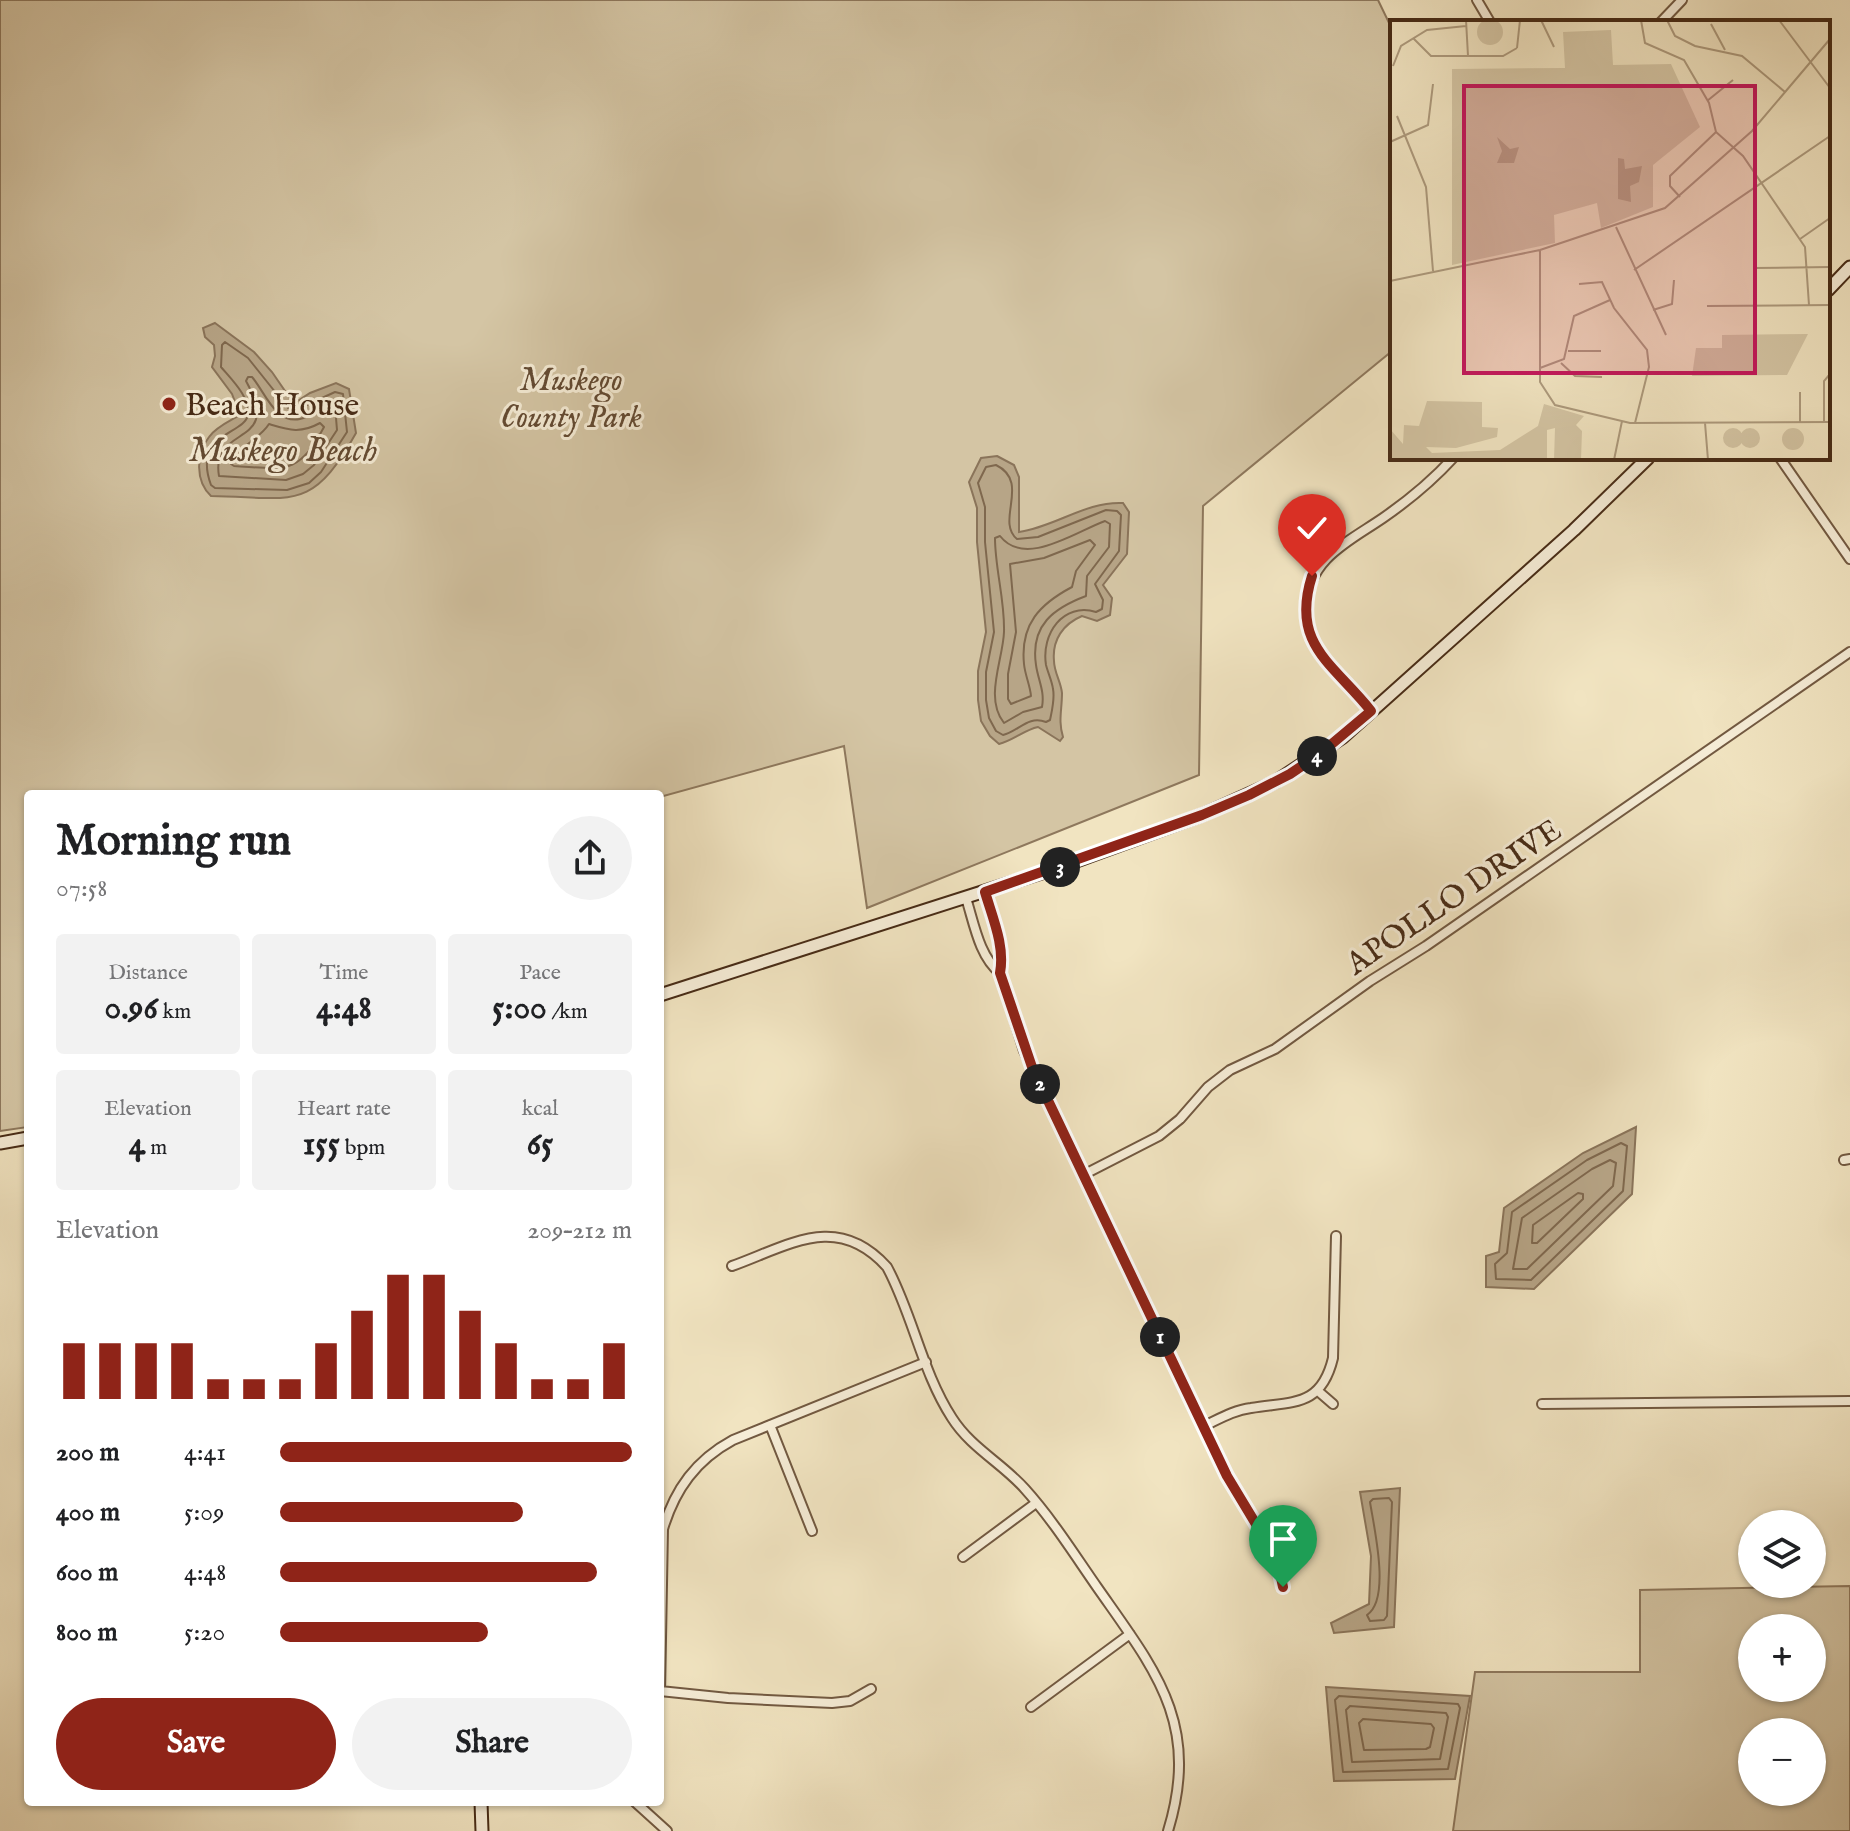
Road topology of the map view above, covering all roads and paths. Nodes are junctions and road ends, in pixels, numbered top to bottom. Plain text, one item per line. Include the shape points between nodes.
1 (1477, 0) edge
2 (1682, 0) edge
3 (1489, 20) edge
4 (1663, 20) edge
5 (1850, 267) edge
6 (1830, 288) edge
7 (1451, 460) edge
8 (1646, 460) edge
9 (1781, 460) edge
10 (1850, 559) edge
11 (1850, 652) edge
12 (1371, 711) junction
13 (985, 892) junction
14 (966, 898) junction
15 (1000, 973) junction
16 (664, 994) edge
17 (24, 1139) edge
18 (0, 1143) edge
19 (1083, 1175) junction
20 (1336, 1236) dead end
21 (732, 1266) dead end
22 (926, 1362) junction
23 (1318, 1391) junction
24 (1850, 1401) edge
25 (1333, 1404) dead end
26 (1542, 1404) dead end
27 (770, 1425) junction
28 (1204, 1426) junction
29 (1036, 1503) junction
30 (664, 1531) edge
31 (812, 1531) dead end
32 (963, 1557) dead end
33 (1283, 1587) dead end
34 (1130, 1634) junction
35 (871, 1689) dead end
36 (664, 1692) edge
37 (1031, 1707) dead end
38 (481, 1806) edge
39 (639, 1806) edge
40 (482, 1831) edge
41 (667, 1831) edge
42 (1168, 1831) edge

1 - 3 street
2 - 4 street
5 - 6 main road
7 - 12 street via 1418,492 1332,551 1310,584 1305,611 1311,640
8 - 12 main road
9 - 10 street
11 - 19 street, APOLLO DRIVE via 1275,1049 1230,1070 1162,1135
12 - 13 main road via 1321,753 1249,795
13 - 14 main road
13 - 15 street via 1000,945
14 - 15 street via 985,954
14 - 16 main road
15 - 19 street via 1024,1051
17 - 18 main road
19 - 28 street
20 - 23 street via 1333,1358
21 - 22 street via 808,1238 848,1239 887,1267
22 - 27 street
22 - 29 street via 961,1431
23 - 25 street
23 - 28 street via 1296,1402 1250,1408
24 - 26 street
27 - 30 street via 709,1455 679,1488
27 - 31 street
28 - 33 street via 1237,1496 1277,1559
29 - 32 street
29 - 34 street
34 - 37 street
34 - 42 street via 1157,1676 1173,1718 1179,1773
35 - 36 street via 850,1701 832,1703
38 - 40 main road
39 - 41 street

